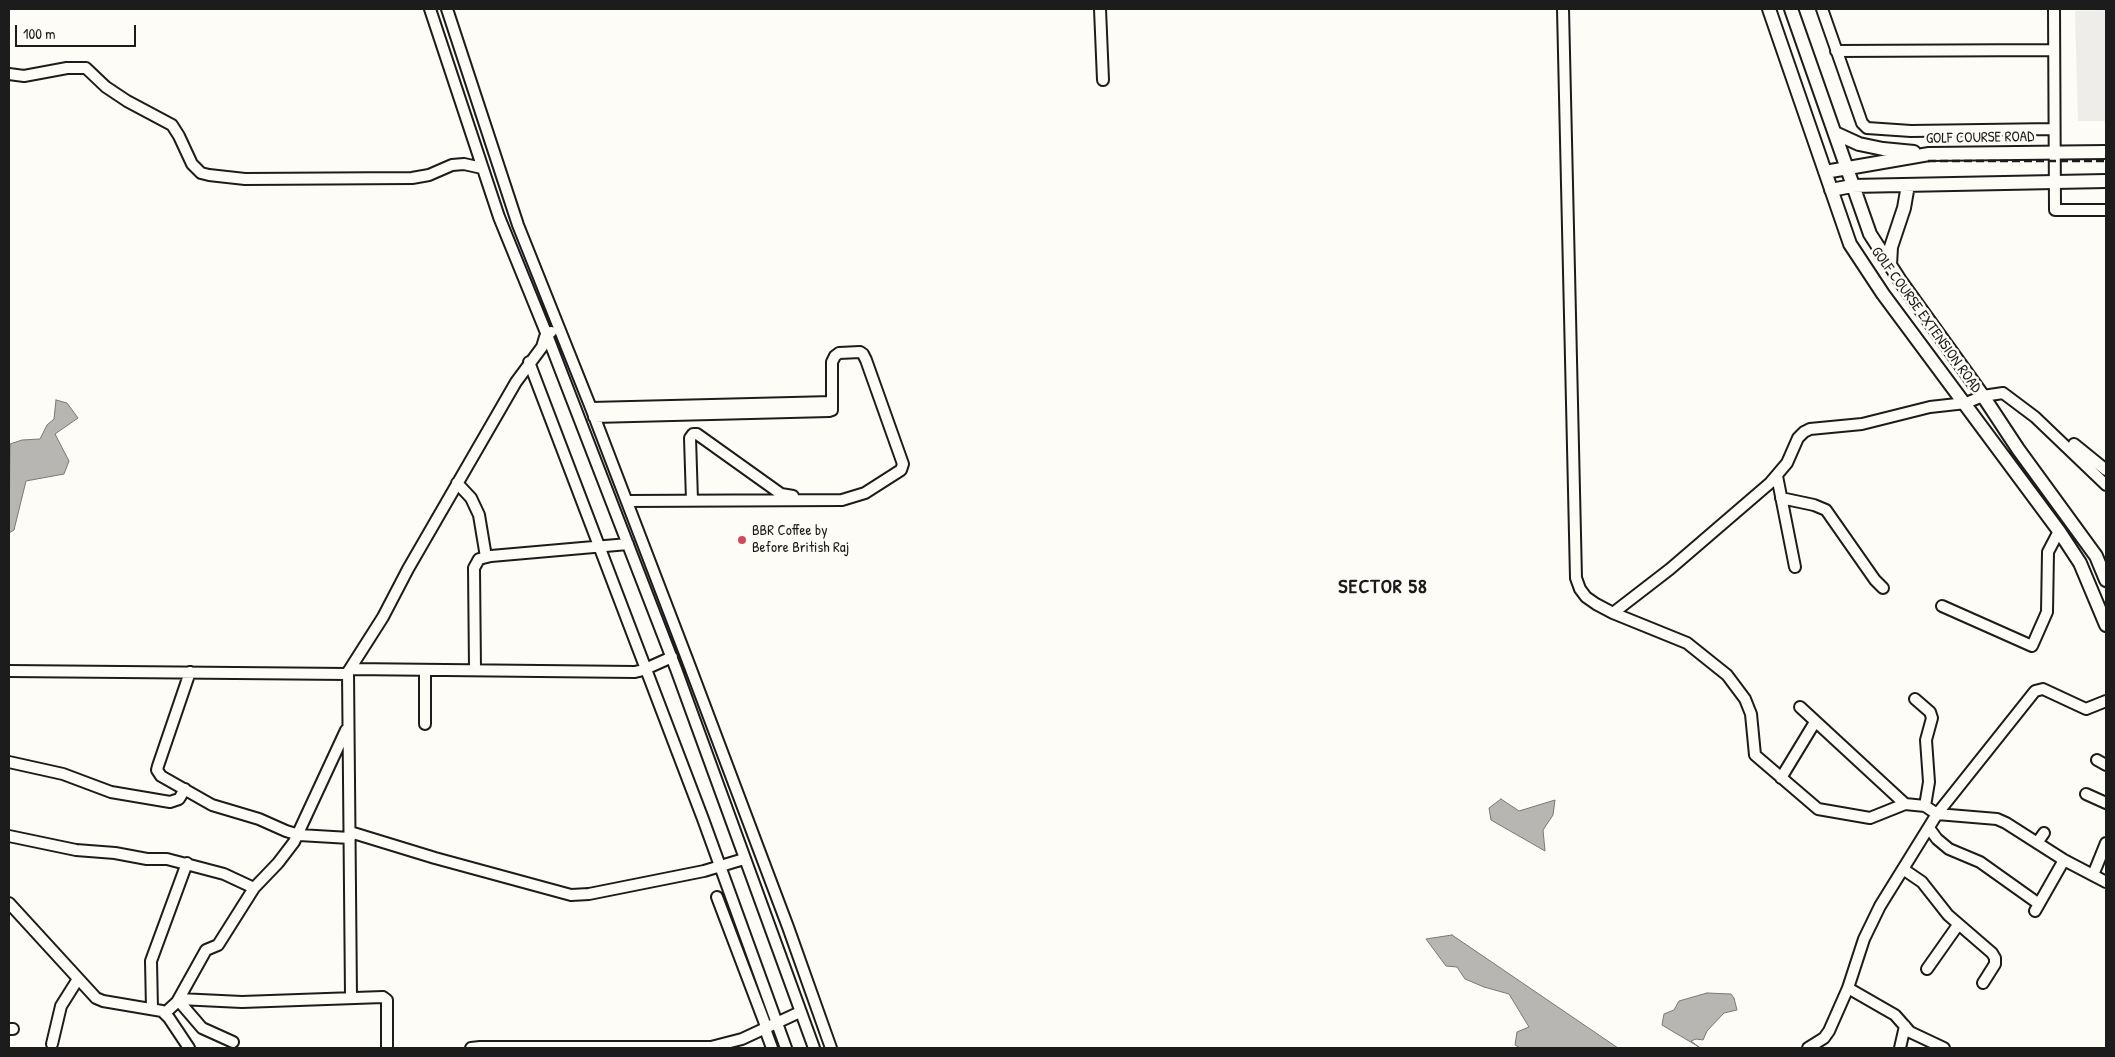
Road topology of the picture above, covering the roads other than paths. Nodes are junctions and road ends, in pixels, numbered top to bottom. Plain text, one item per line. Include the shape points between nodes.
1 (430, 9) edge
2 (447, 9) edge
3 (1100, 9) edge
4 (1564, 9) edge
5 (1769, 9) edge
6 (1791, 9) edge
7 (1822, 9) edge
8 (2054, 9) edge
9 (2054, 50) junction
10 (1836, 51) junction
11 (9, 74) edge
12 (1103, 80) dead end
13 (2054, 129) junction
14 (1834, 133) junction
15 (2055, 152) junction
16 (2106, 152) edge
17 (1929, 154) junction
18 (482, 168) junction
19 (1847, 169) junction
20 (1825, 172) junction
21 (2055, 181) junction
22 (2106, 181) edge
23 (1908, 185) junction
24 (1852, 186) junction
25 (1831, 190) junction
26 (2106, 210) edge
27 (1890, 265) junction
28 (559, 328) junction
29 (547, 335) junction
30 (529, 362) junction
31 (1983, 396) junction
32 (1966, 403) junction
33 (593, 412) junction
34 (2074, 444) dead end
35 (2106, 470) edge
36 (1776, 476) junction
37 (457, 483) junction
38 (2106, 485) edge
39 (1781, 498) junction
40 (692, 500) junction
41 (797, 500) junction
42 (626, 501) junction
43 (2059, 531) junction
44 (628, 544) junction
45 (600, 545) junction
46 (486, 557) junction
47 (1795, 567) dead end
48 (2106, 580) edge
49 (1883, 588) dead end
50 (1942, 606) dead end
51 (1614, 614) junction
52 (2106, 625) edge
53 (672, 657) junction
54 (475, 669) junction
55 (646, 669) junction
56 (425, 670) junction
57 (9, 671) edge
58 (190, 672) junction
59 (349, 672) junction
60 (1915, 699) dead end
61 (2106, 701) edge
62 (1800, 707) dead end
63 (1816, 722) junction
64 (425, 724) dead end
65 (347, 726) junction
66 (9, 762) edge
67 (1781, 778) junction
68 (185, 789) junction
69 (2086, 794) dead end
70 (2106, 803) edge
71 (1905, 804) junction
72 (1925, 806) junction
73 (1938, 814) junction
74 (1930, 826) junction
75 (2044, 833) dead end
76 (298, 835) junction
77 (350, 835) junction
78 (9, 836) edge
79 (2037, 843) junction
80 (2106, 843) edge
81 (1960, 848) dead end
82 (744, 859) junction
83 (2064, 860) junction
84 (187, 863) junction
85 (720, 867) junction
86 (1903, 869) junction
87 (2093, 875) junction
88 (2106, 882) edge
89 (254, 888) junction
90 (717, 897) dead end
91 (9, 903) edge
92 (1958, 925) junction
93 (1927, 969) dead end
94 (78, 978) junction
95 (1983, 983) dead end
96 (1848, 988) junction
97 (351, 996) junction
98 (178, 999) junction
99 (152, 1008) junction
100 (800, 1012) junction
101 (165, 1013) junction
102 (1905, 1026) junction
103 (770, 1027) junction
104 (233, 1042) dead end
105 (52, 1044) dead end
106 (189, 1048) edge
107 (387, 1048) edge
108 (471, 1048) edge
109 (772, 1048) edge
110 (786, 1048) edge
111 (814, 1048) edge
112 (831, 1048) edge
113 (1808, 1048) edge
114 (1900, 1048) edge
115 (1944, 1048) edge

1 - 18 street
2 - 28 street via 509,202
3 - 12 street
4 - 51 street via 1576,578 1586,596
5 - 20 main road, GOLF COURSE EXTENSION ROAD
6 - 14 main road, GOLF COURSE EXTENSION ROAD
7 - 10 street
8 - 9 street
9 - 10 street
9 - 13 street
10 - 13 street via 1862,123 1867,128 1911,131
11 - 18 street via 24,76 86,68 127,102 172,125 192,164 201,173 209,175 246,179 412,178 452,165
13 - 15 street
14 - 17 main road via 1859,144
14 - 19 main road, GOLF COURSE EXTENSION ROAD
15 - 16 main road, GOLF COURSE ROAD
15 - 17 main road, GOLF COURSE ROAD
15 - 21 street
17 - 19 main road, GOLF COURSE ROAD
18 - 29 street via 506,237
19 - 20 main road, GOLF COURSE ROAD
19 - 24 main road, GOLF COURSE EXTENSION ROAD
20 - 25 main road, GOLF COURSE EXTENSION ROAD
21 - 22 main road
21 - 23 main road
21 - 26 street via 2055,210
23 - 24 main road
23 - 27 main road via 1891,247
24 - 25 main road
24 - 27 main road, GOLF COURSE EXTENSION ROAD via 1870,234
25 - 32 main road, GOLF COURSE EXTENSION ROAD via 1850,244 1883,294
27 - 31 main road, GOLF COURSE EXTENSION ROAD
28 - 29 street
28 - 33 street
29 - 30 street
29 - 44 street
30 - 37 street
30 - 45 street
31 - 32 street
31 - 38 street via 2003,393 2012,398
31 - 48 main road, GOLF COURSE EXTENSION ROAD via 2018,450 2096,556
32 - 36 street via 1930,407 1850,426 1810,429 1798,438
32 - 43 main road, GOLF COURSE EXTENSION ROAD
33 - 41 street via 780,408 829,411 832,410 832,362 835,356 839,353 863,354 903,467 865,493 850,498
33 - 42 street
34 - 35 street
36 - 39 street
36 - 51 street
37 - 46 street via 471,498 480,515
37 - 59 street
39 - 47 street
39 - 49 street via 1826,510
40 - 41 street
40 - 41 street via 690,438 693,434 781,494
40 - 42 street
42 - 112 street via 776,893
43 - 50 street via 2048,552 2046,612 2032,646
43 - 52 main road, GOLF COURSE EXTENSION ROAD via 2080,563
44 - 45 street
44 - 53 street
45 - 46 street
45 - 55 street
46 - 54 street via 479,559 474,568
51 - 67 street via 1681,640 1727,675 1742,693 1751,714 1755,755
53 - 55 street
53 - 82 street
54 - 55 street via 635,672
54 - 56 street
55 - 85 street
56 - 59 street
56 - 64 street
57 - 58 street
58 - 59 street
58 - 68 street via 158,766 161,776
59 - 65 street
60 - 72 street via 1932,718 1926,740 1928,782
61 - 73 street via 2086,708 2043,689 2035,691
62 - 63 street
63 - 67 street
63 - 71 street
65 - 76 street
65 - 77 street
66 - 68 street via 63,774 111,792 170,802 179,799
67 - 71 street via 1815,808 1826,812 1870,818
68 - 76 street via 222,809 259,819
69 - 70 street
71 - 72 street
72 - 73 street
73 - 74 street
73 - 79 street via 1996,819
74 - 81 street
74 - 83 street via 1936,839 1949,849 1980,862 2037,907
74 - 86 street
75 - 79 street
76 - 77 street
76 - 89 street via 278,864
77 - 85 street via 571,894 589,894
77 - 97 street
78 - 84 street via 76,850
79 - 83 street
80 - 87 street
82 - 85 street
82 - 100 street
83 - 87 street
84 - 89 street via 224,874
84 - 99 street via 150,961
85 - 103 street
86 - 92 street via 1922,882
86 - 96 street via 1864,939
87 - 88 street
89 - 98 street via 218,945 205,952
90 - 103 street
91 - 94 street
92 - 93 street
92 - 95 street via 1995,958 1995,964
94 - 99 street via 99,1000
94 - 105 street via 61,1006
96 - 102 street via 1895,1015
96 - 113 street via 1829,1031
97 - 98 street via 242,1002
97 - 107 street via 386,998
98 - 101 street
98 - 104 street via 202,1028
99 - 101 street
100 - 103 street
100 - 111 street
101 - 106 street
102 - 114 street
102 - 115 street via 1913,1034
103 - 108 street via 731,1043 711,1047
103 - 109 street
103 - 110 street

